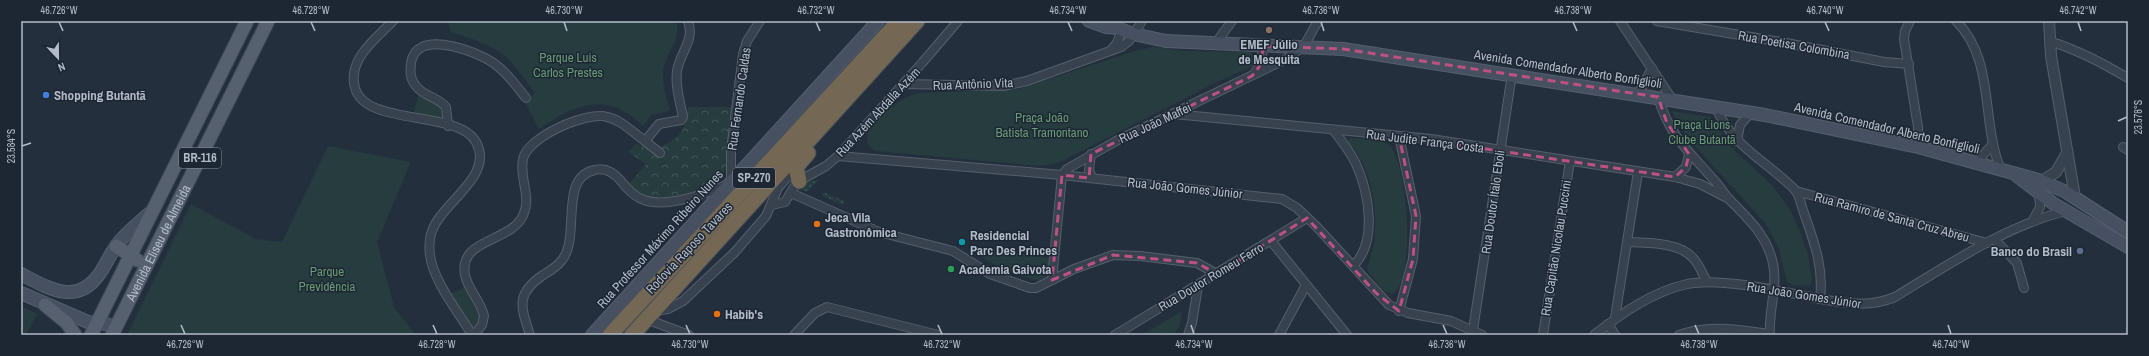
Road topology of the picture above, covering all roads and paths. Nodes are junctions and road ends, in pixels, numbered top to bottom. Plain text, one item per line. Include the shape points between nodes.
1 (247, 21) edge
2 (268, 21) edge
3 (393, 21) edge
4 (688, 21) edge
5 (760, 21) edge
6 (878, 21) edge
7 (899, 21) edge
8 (917, 21) edge
9 (958, 21) edge
10 (1089, 21) edge
11 (1142, 21) edge
12 (1232, 21) edge
13 (1318, 21) edge
14 (1620, 21) edge
15 (1657, 21) edge
16 (1910, 21) edge
17 (1956, 21) edge
18 (2049, 21) edge
19 (1121, 28) edge
20 (2049, 41) junction
21 (1215, 44) junction
22 (1264, 46) junction
23 (1304, 46) junction
24 (1908, 64) junction
25 (1652, 68) junction
26 (1512, 74) junction
27 (1252, 76) junction
28 (2128, 78) edge
29 (904, 84) junction
30 (852, 90) junction
31 (1637, 94) junction
32 (1658, 97) junction
33 (526, 98) dead end
34 (1672, 99) junction
35 (1716, 107) junction
36 (1751, 112) junction
37 (1174, 114) junction
38 (448, 126) junction
39 (1334, 131) junction
40 (1399, 136) junction
41 (645, 141) junction
42 (1737, 141) junction
43 (1992, 145) junction
44 (1918, 147) junction
45 (1500, 150) junction
46 (660, 154) dead end
47 (1091, 154) junction
48 (1689, 154) junction
49 (2067, 154) junction
50 (838, 156) junction
51 (1570, 161) junction
52 (1977, 162) junction
53 (2004, 170) junction
54 (1638, 172) junction
55 (1062, 175) junction
56 (1675, 177) junction
57 (1092, 178) junction
58 (795, 180) junction
59 (2042, 181) junction
60 (730, 182) junction
61 (1796, 191) junction
62 (2039, 194) junction
63 (2075, 197) junction
64 (1729, 198) junction
65 (772, 205) junction
66 (2090, 207) junction
67 (2066, 211) junction
68 (152, 212) junction
69 (1307, 218) junction
70 (2083, 219) junction
71 (2032, 222) junction
72 (2128, 232) edge
73 (1271, 241) junction
74 (1991, 241) junction
75 (1627, 242) junction
76 (116, 246) junction
77 (2128, 246) edge
78 (131, 254) junction
79 (1353, 266) junction
80 (21, 274) edge
81 (1217, 274) junction
82 (1052, 280) junction
83 (1707, 282) junction
84 (1306, 285) junction
85 (1198, 286) junction
86 (2024, 288) dead end
87 (1774, 291) junction
88 (21, 293) edge
89 (132, 295) junction
90 (1820, 299) junction
91 (45, 305) junction
92 (1399, 311) junction
93 (649, 316) junction
94 (1615, 318) junction
95 (97, 323) junction
96 (1608, 324) junction
97 (1474, 330) junction
98 (113, 331) edge
99 (1770, 334) edge
100 (75, 335) edge
101 (91, 335) edge
102 (473, 335) edge
103 (530, 335) edge
104 (592, 335) edge
105 (610, 335) edge
106 (632, 335) edge
107 (689, 335) edge
108 (794, 335) edge
109 (938, 335) edge
110 (1115, 335) edge
111 (1188, 335) edge
112 (1279, 335) edge
113 (1347, 335) edge
114 (1482, 335) edge
115 (1543, 335) edge
116 (1594, 335) edge
117 (1615, 335) edge
118 (1679, 335) edge

1 - 68 main road, Avenida Eliseu de Almeida / BR-116
2 - 89 main road, Avenida Eliseu de Almeida / BR-116
3 - 38 street via 359,58 353,70 356,94 372,107
4 - 41 street via 690,40 677,76 683,119 659,124
5 - 60 street, Rua Fernando Caldas via 747,41 743,54 731,150
6 - 60 main road, Rua Professor Máximo Ribeiro Nunes
7 - 105 highway, Rodovia Raposo Tavares / SP-270
8 - 30 highway, Rodovia Raposo Tavares / SP-270
9 - 29 street, Rua Azém Abdalla Azém
10 - 19 main road, Avenida Comendador Alberto Bonfiglioli via 1106,27
11 - 19 street, Rua Antônio Vita
12 - 21 street
13 - 23 street
14 - 25 street
15 - 24 street, Rua Poetisa Colombina
16 - 24 street via 1904,39
17 - 43 street via 1972,40 1980,61
18 - 20 street
19 - 21 main road, Avenida Comendador Alberto Bonfiglioli via 1169,41
19 - 29 street, Rua Antônio Vita via 1125,44 1027,81 1004,86
20 - 28 street via 2096,59
20 - 49 street
21 - 22 main road, Avenida Comendador Alberto Bonfiglioli
22 - 23 main road, Avenida Comendador Alberto Bonfiglioli
22 - 27 street via 1259,67
23 - 26 main road, Avenida Comendador Alberto Bonfiglioli via 1343,48
23 - 27 street, Rua João Maffei via 1286,59
24 - 44 street via 1918,127
25 - 31 street
25 - 34 street
26 - 31 main road, Avenida Comendador Alberto Bonfiglioli
26 - 45 street, Rua Doutor Ítalo Eboli
27 - 37 street, Rua João Maffei
29 - 50 street, Rua Azém Abdalla Azém
30 - 58 highway via 845,109
30 - 93 highway, Rodovia Raposo Tavares / SP-270
31 - 32 main road, Avenida Comendador Alberto Bonfiglioli
32 - 34 main road, Avenida Comendador Alberto Bonfiglioli
32 - 48 street via 1667,123
33 - 38 street via 507,74 486,58 452,45 426,46 419,50 411,61 411,78 419,90 446,107
34 - 35 main road, Avenida Comendador Alberto Bonfiglioli
35 - 36 main road, Avenida Comendador Alberto Bonfiglioli
35 - 42 street
36 - 42 street via 1740,125
36 - 44 main road, Avenida Comendador Alberto Bonfiglioli
37 - 39 street, Rua Judite França Costa
37 - 47 street, Rua João Maffei
38 - 102 street via 472,136 481,158 475,176 436,222 432,232 430,257 440,284
39 - 40 street, Rua Judite França Costa
39 - 79 street via 1357,166 1368,212 1366,246 1359,261
40 - 45 street, Rua Judite França Costa
40 - 92 street via 1416,216 1413,259
41 - 46 street
41 - 102 street via 613,118 598,115 578,120 531,144 525,151 522,165 526,203 519,224 474,248 465,260 467,282 484,316 482,325
42 - 61 street
43 - 52 street
43 - 53 street
44 - 52 main road, Avenida Comendador Alberto Bonfiglioli
45 - 51 street, Rua Judite França Costa
45 - 97 street, Rua Doutor Ítalo Eboli
47 - 55 street, Rua João Maffei via 1072,164
47 - 57 street via 1089,170
48 - 56 street via 1686,167
48 - 64 street
49 - 59 street via 2056,172
49 - 63 street
50 - 55 street, Rua João Gomes Júnior
50 - 58 street, Rua Azém Abdalla Azém via 826,166
51 - 54 street, Rua Judite França Costa
51 - 115 street, Rua Capitão Nicolau Puccini
52 - 53 main road, Avenida Comendador Alberto Bonfiglioli
53 - 59 main road, Avenida Comendador Alberto Bonfiglioli
53 - 62 main road
54 - 56 street, Rua Judite França Costa
54 - 75 street
55 - 57 street, Rua João Gomes Júnior
55 - 82 street
56 - 64 street, Rua Judite França Costa via 1700,184
57 - 69 street, Rua João Gomes Júnior via 1270,197 1291,203
58 - 65 street, Rua Azém Abdalla Azém via 778,188
58 - 65 street via 785,202
58 - 82 street via 879,232 959,254 990,274 1030,288 1036,288
59 - 62 street
59 - 63 main road, Avenida Comendador Alberto Bonfiglioli
60 - 103 street via 695,197 656,202 640,199 608,170 595,170 581,177 574,188 570,239 565,256 558,265 531,284 522,300
60 - 104 main road, Rua Professor Máximo Ribeiro Nunes
61 - 74 street, Rua Ramiro de Santa Cruz Abreu
61 - 90 street via 1820,261
62 - 67 main road
62 - 71 street via 2040,207
63 - 66 main road, Avenida Comendador Alberto Bonfiglioli
64 - 87 street via 1755,224 1766,243 1773,265
65 - 93 street, Rua Azém Abdalla Azém via 736,252 683,301
66 - 70 main road
66 - 72 main road, Avenida Comendador Alberto Bonfiglioli
67 - 70 main road
67 - 71 street, Rua João Gomes Júnior
68 - 76 main road
68 - 78 main road, Avenida Eliseu de Almeida / BR-116
69 - 73 street, Rua Doutor Romeu Ferro
69 - 79 street, Rua João Gomes Júnior
70 - 77 main road
71 - 74 street, Rua João Gomes Júnior
73 - 81 street, Rua Doutor Romeu Ferro
73 - 84 street
74 - 86 street via 2017,263
74 - 90 street, Rua João Gomes Júnior via 1886,301 1864,305
75 - 83 street via 1663,246 1686,252 1693,258
75 - 94 street
76 - 78 main road
76 - 80 main road via 95,280 78,291 55,291
78 - 89 main road via 138,262 129,288
78 - 95 main road, Avenida Eliseu de Almeida / BR-116
79 - 92 street, Rua João Gomes Júnior via 1376,293
81 - 82 street via 1197,263 1113,255
81 - 85 street, Rua Doutor Romeu Ferro
83 - 87 street, Rua João Gomes Júnior
83 - 94 street, Rua João Gomes Júnior via 1668,290
84 - 112 street
84 - 113 street
85 - 110 street, Rua Doutor Romeu Ferro
85 - 111 street
87 - 90 street, Rua João Gomes Júnior
87 - 99 street
88 - 91 main road
89 - 98 main road, Avenida Eliseu de Almeida / BR-116
91 - 95 main road
91 - 100 main road via 67,323
92 - 97 street, Rua João Gomes Júnior via 1451,320
93 - 106 highway, Rodovia Raposo Tavares / SP-270
93 - 107 street
94 - 96 street, Rua João Gomes Júnior
95 - 98 main road
95 - 101 main road, Avenida Eliseu de Almeida / BR-116
96 - 116 street, Rua João Gomes Júnior
96 - 117 street
97 - 114 street, Rua João Gomes Júnior
99 - 118 street via 1708,328
108 - 109 street via 815,313 827,307

